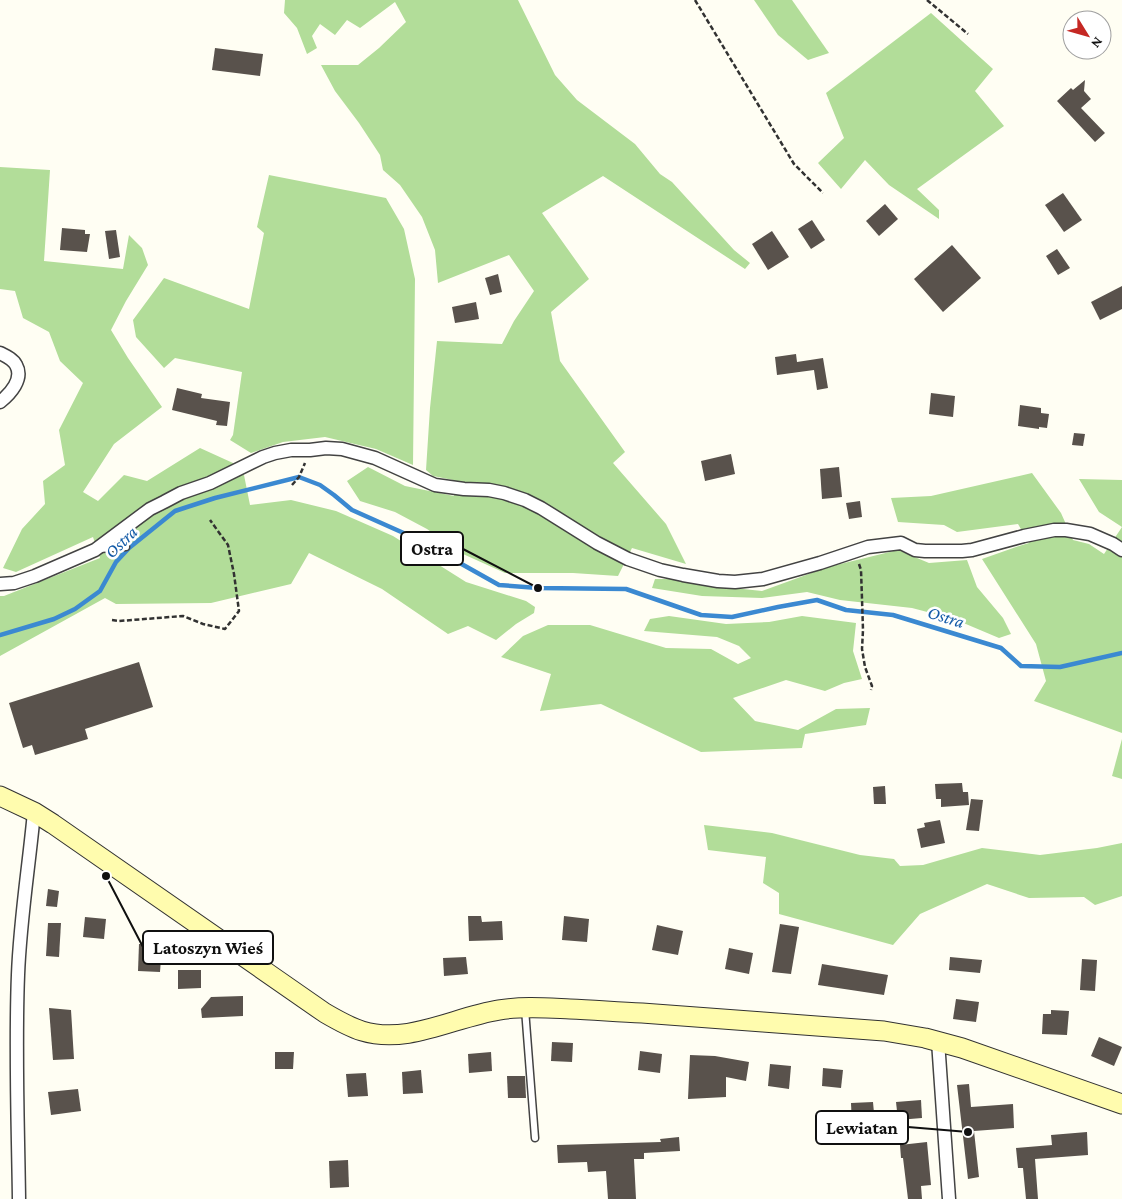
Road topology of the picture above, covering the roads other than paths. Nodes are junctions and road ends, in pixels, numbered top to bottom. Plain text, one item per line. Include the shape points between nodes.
1 (0, 353) edge
2 (0, 402) edge
3 (126, 547) dead end
4 (95, 550) junction
5 (1122, 550) edge
6 (0, 584) edge
7 (0, 796) edge
8 (34, 812) junction
9 (525, 1008) junction
10 (938, 1041) junction
11 (1122, 1104) edge
12 (535, 1138) dead end
13 (19, 1199) edge
14 (949, 1199) edge

1 - 2 street via 17,365 19,375 15,387
3 - 4 lane
4 - 5 street via 150,509 255,460 275,453 326,448 375,458 435,485 504,493 542,508 628,559 653,568 718,581 750,581 776,576 868,548 901,543 915,550 967,550 1060,530 1090,534
4 - 6 street via 35,576
7 - 8 street
8 - 9 street via 325,1013 352,1028 373,1034 399,1035 484,1013
8 - 13 street via 18,973
9 - 10 street via 596,1010 884,1031
9 - 12 lane
10 - 11 street
10 - 14 street

